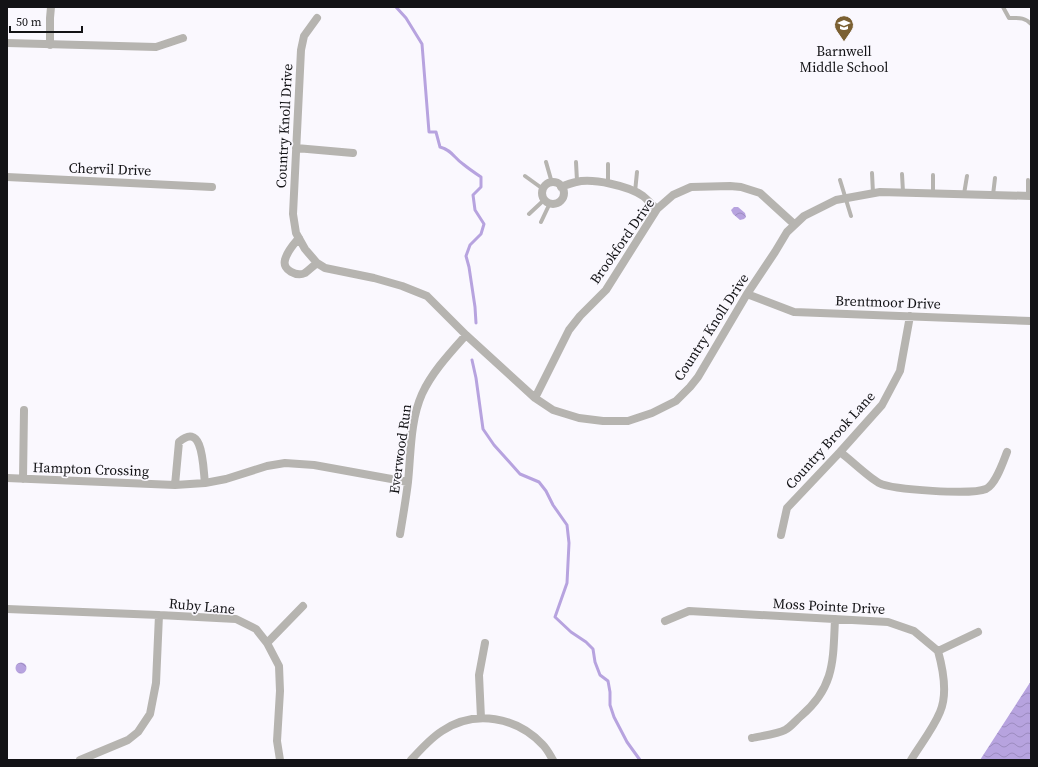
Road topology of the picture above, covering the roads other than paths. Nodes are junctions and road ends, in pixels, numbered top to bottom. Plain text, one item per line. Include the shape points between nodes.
1 (51, 7) edge
2 (1003, 7) edge
3 (317, 18) dead end
4 (1031, 24) edge
5 (183, 38) dead end
6 (7, 43) edge
7 (50, 45) junction
8 (296, 148) junction
9 (353, 153) dead end
10 (546, 162) dead end
11 (576, 162) dead end
12 (608, 164) dead end
13 (637, 172) dead end
14 (872, 173) dead end
15 (902, 174) dead end
16 (933, 175) dead end
17 (525, 176) dead end
18 (967, 176) dead end
19 (7, 177) edge
20 (994, 178) dead end
21 (840, 180) dead end
22 (1028, 180) dead end
23 (577, 181) junction
24 (552, 183) junction
25 (608, 183) junction
26 (212, 187) dead end
27 (561, 187) junction
28 (543, 189) junction
29 (635, 192) junction
30 (903, 192) junction
31 (873, 193) junction
32 (933, 193) junction
33 (964, 194) junction
34 (993, 195) junction
35 (1030, 196) edge
36 (846, 198) junction
37 (547, 202) junction
38 (657, 209) junction
39 (529, 214) dead end
40 (851, 216) dead end
41 (541, 222) dead end
42 (794, 224) junction
43 (299, 238) junction
44 (317, 263) junction
45 (747, 294) junction
46 (910, 316) junction
47 (1031, 321) edge
48 (466, 334) junction
49 (534, 398) junction
50 (24, 410) dead end
51 (840, 452) junction
52 (1007, 452) dead end
53 (7, 478) edge
54 (23, 479) junction
55 (408, 482) junction
56 (205, 484) junction
57 (175, 485) junction
58 (400, 534) dead end
59 (781, 535) dead end
60 (303, 606) dead end
61 (7, 610) edge
62 (159, 615) junction
63 (836, 619) junction
64 (665, 621) dead end
65 (978, 632) dead end
66 (267, 643) junction
67 (485, 643) dead end
68 (938, 651) junction
69 (480, 718) junction
70 (752, 738) dead end
71 (80, 760) edge
72 (280, 760) edge
73 (411, 760) edge
74 (553, 760) edge
75 (911, 760) edge

1 - 7 street
2 - 4 lane via 1009,18 1027,20
3 - 8 street, Country Knoll Drive via 304,36 301,50
5 - 7 street via 156,47
6 - 7 street
8 - 9 street
8 - 43 street, Country Knoll Drive via 294,214
10 - 24 lane
11 - 23 lane
12 - 25 lane
13 - 29 lane
14 - 31 lane
15 - 30 lane
16 - 32 lane
17 - 28 lane
18 - 33 lane
19 - 26 street, Chervil Drive
20 - 34 lane
21 - 36 lane
22 - 35 lane
23 - 25 street
23 - 27 street
24 - 27 street
24 - 28 street
25 - 29 street
27 - 37 street via 563,195 560,201 554,204
28 - 37 street via 542,195
29 - 38 street
30 - 31 street, Country Knoll Drive
30 - 32 street, Country Knoll Drive
31 - 36 street, Country Knoll Drive
32 - 33 street, Country Knoll Drive
33 - 34 street, Country Knoll Drive
34 - 35 street, Country Knoll Drive
36 - 40 lane
36 - 42 street, Country Knoll Drive via 836,200
37 - 39 lane
37 - 41 lane
38 - 42 street, Brookford Drive via 673,195 691,188 741,187 760,193
38 - 49 street, Brookford Drive via 606,290 569,330
42 - 45 street, Country Knoll Drive
43 - 44 street, Country Knoll Drive
43 - 44 street via 285,259 287,269 294,274 303,274
44 - 48 street, Country Knoll Drive via 325,268 374,278 427,296
45 - 46 street, Brentmoor Drive via 794,312
45 - 49 street, Country Knoll Drive via 698,377 676,401 652,413 628,421 591,420 553,410
46 - 47 street, Brentmoor Drive
46 - 51 street, Country Brook Lane via 900,371 882,405
48 - 49 street, Country Knoll Drive
48 - 55 street, Everwood Run via 440,365 423,392 418,406
50 - 54 street
51 - 52 street via 878,482 888,486 968,492 986,489 989,486 995,479
51 - 59 street, Country Brook Lane via 787,508
53 - 54 street, Hampton Crossing
54 - 57 street, Hampton Crossing
55 - 56 street, Hampton Crossing via 314,465 285,463
55 - 58 street, Everwood Run
56 - 57 street, Hampton Crossing
56 - 57 street via 200,446 192,436 184,437 179,442
60 - 66 street
61 - 62 street, Ruby Lane
62 - 66 street, Ruby Lane via 236,620 256,629
62 - 71 street via 156,684 150,714 138,732 128,740
63 - 64 street, Moss Pointe Drive via 689,611
63 - 68 street, Moss Pointe Drive via 888,622 914,631
63 - 70 street via 830,678 819,697 810,709 785,730
65 - 68 street
66 - 72 street, Ruby Lane via 279,666 277,741
67 - 69 street via 479,674
68 - 75 street via 944,697 940,712
69 - 73 street via 442,730
69 - 74 street via 505,720 525,730 543,745

